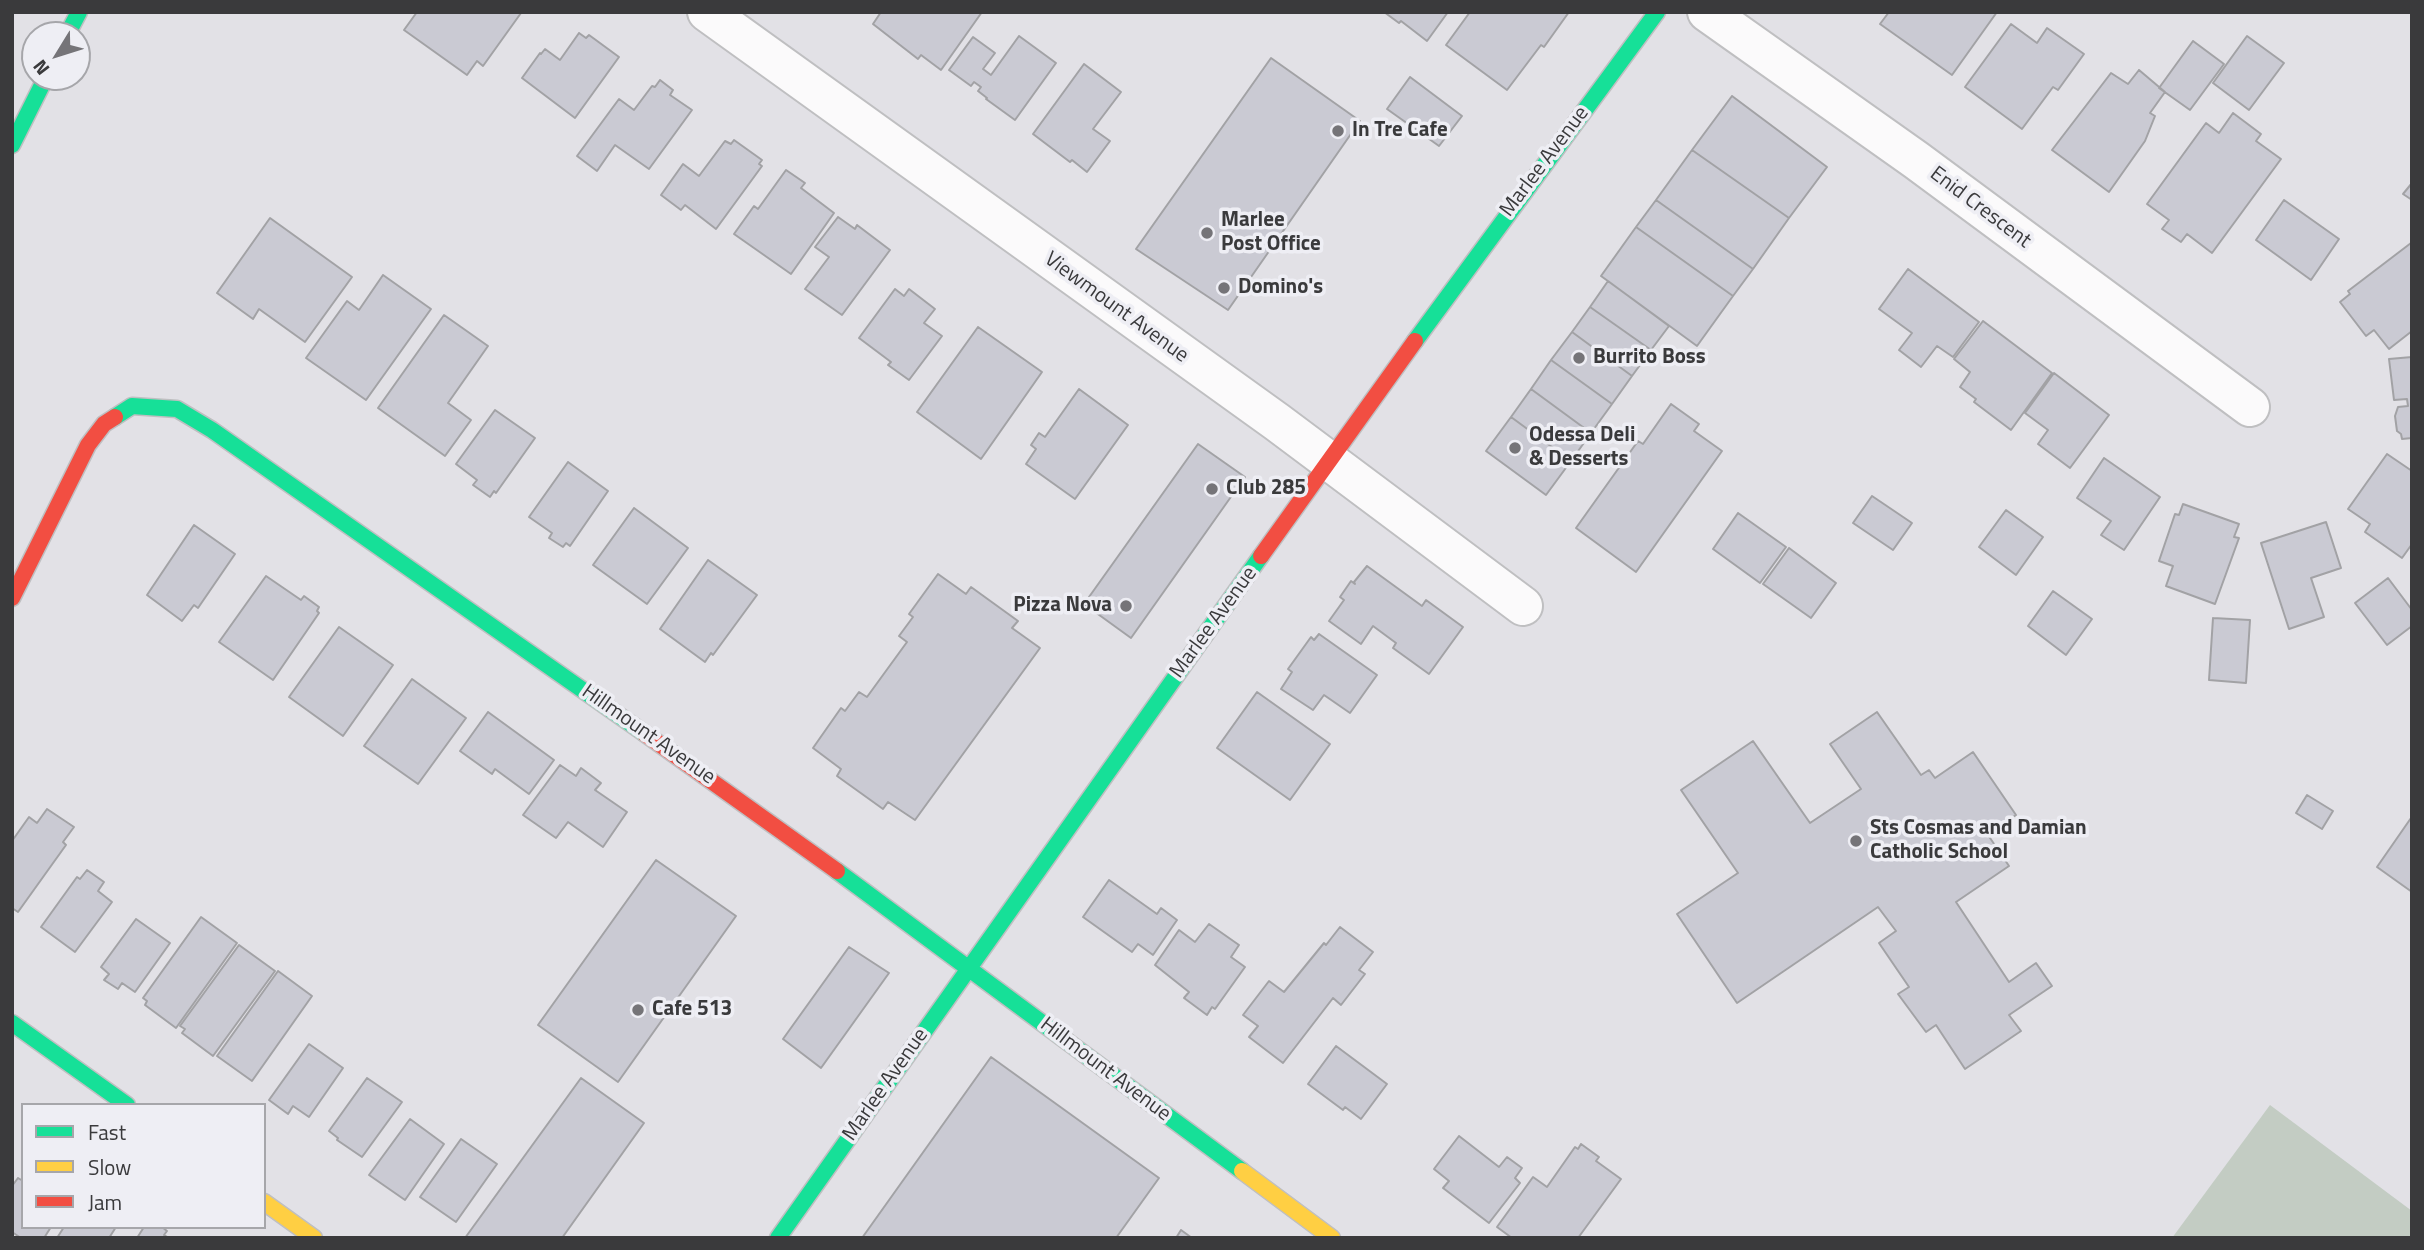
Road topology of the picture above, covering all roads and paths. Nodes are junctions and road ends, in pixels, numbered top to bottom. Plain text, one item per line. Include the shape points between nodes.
1 (707, 12) edge
2 (1657, 12) edge
3 (1707, 12) edge
4 (39, 91) edge
5 (12, 145) edge
6 (2250, 407) dead end
7 (1329, 460) junction
8 (12, 598) edge
9 (1523, 606) dead end
10 (968, 968) junction
11 (12, 1023) edge
12 (125, 1103) edge
13 (266, 1203) edge
14 (314, 1238) edge
15 (778, 1238) edge
16 (1332, 1238) edge

1 - 7 street, Viewmount Avenue
2 - 7 main road, Marlee Avenue
3 - 6 street, Enid Crescent
4 - 5 main road
7 - 9 street, Viewmount Avenue
7 - 10 main road, Marlee Avenue
8 - 10 main road, Hillmount Avenue via 88,445 104,424 132,406 177,409 690,765
10 - 15 main road, Marlee Avenue
10 - 16 main road, Hillmount Avenue
11 - 12 main road
13 - 14 main road

